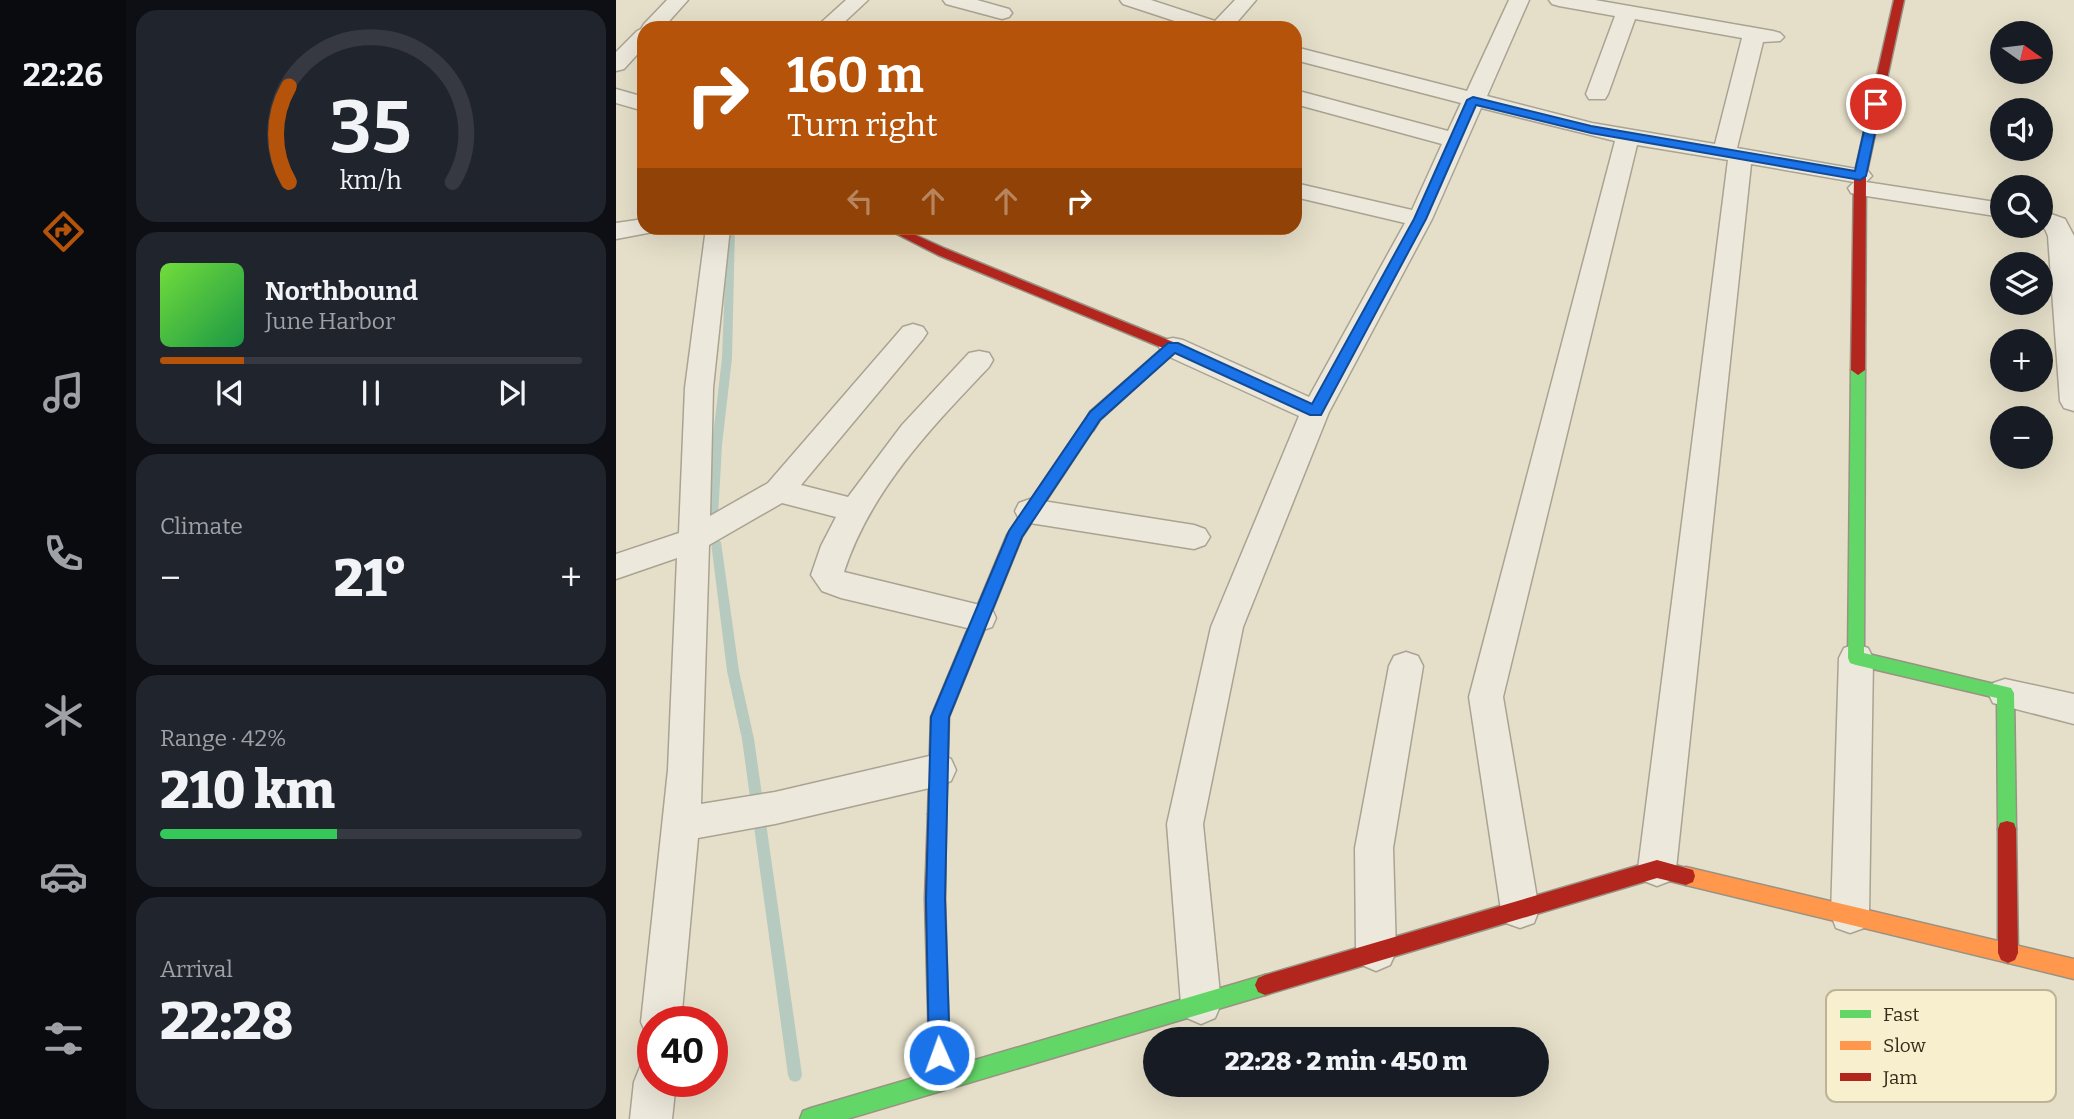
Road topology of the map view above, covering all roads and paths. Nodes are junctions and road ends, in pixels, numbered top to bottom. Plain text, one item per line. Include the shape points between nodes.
1 (678, 0) edge
2 (858, 0) edge
3 (953, 0) edge
4 (1130, 0) edge
5 (1246, 0) edge
6 (1519, 0) edge
7 (1559, 0) edge
8 (1899, 0) edge
9 (1009, 7) edge
10 (1628, 12) junction
11 (658, 21) edge
12 (833, 21) edge
13 (994, 21) edge
14 (1197, 21) edge
15 (1226, 21) edge
16 (637, 42) edge
17 (1302, 55) edge
18 (616, 64) edge
19 (1597, 94) dead end
20 (616, 96) edge
21 (1302, 99) edge
22 (1473, 100) junction
23 (637, 102) edge
24 (1628, 136) junction
25 (1455, 140) junction
26 (1732, 154) junction
27 (1860, 182) junction
28 (1302, 192) edge
29 (1990, 208) edge
30 (1420, 219) junction
31 (2053, 222) edge
32 (637, 228) edge
33 (616, 232) edge
34 (717, 235) edge
35 (906, 235) edge
36 (2067, 255) edge
37 (914, 333) dead end
38 (1173, 347) junction
39 (979, 360) dead end
40 (2074, 401) edge
41 (1315, 412) junction
42 (779, 491) junction
43 (856, 510) junction
44 (1030, 511) junction
45 (1194, 537) dead end
46 (693, 540) junction
47 (616, 568) edge
48 (980, 618) junction
49 (1856, 658) junction
50 (1406, 666) dead end
51 (2005, 693) junction
52 (2074, 709) edge
53 (938, 770) junction
54 (682, 824) junction
55 (1657, 869) junction
56 (1520, 910) junction
57 (1850, 915) junction
58 (1376, 953) junction
59 (2008, 953) junction
60 (2074, 969) edge
61 (1201, 1004) junction
62 (664, 1006) edge
63 (940, 1081) junction
64 (653, 1097) edge
65 (651, 1119) edge
66 (811, 1119) edge

1 - 11 street
2 - 12 street
3 - 9 street
4 - 14 street
5 - 15 street
6 - 22 street
7 - 10 street
8 - 27 street
9 - 13 street
10 - 19 street
10 - 26 street via 1764,35
16 - 18 street
17 - 22 street
20 - 23 street
21 - 25 street
22 - 24 street
22 - 25 street
24 - 26 street
24 - 56 street via 1486,696
25 - 30 street
26 - 27 street
26 - 55 street
27 - 29 street
27 - 49 street
28 - 30 street
30 - 41 street
31 - 36 street
32 - 33 street
34 - 46 street via 699,388
35 - 38 street
36 - 40 street
37 - 42 street
38 - 41 street
38 - 44 street via 1095,416
39 - 43 street via 916,425
41 - 61 street via 1227,627 1185,824
42 - 43 street
42 - 46 street
43 - 48 street via 831,558 827,575 833,582
44 - 45 street
44 - 48 street
46 - 47 street
46 - 54 street
48 - 53 street via 940,717
49 - 51 street
49 - 57 street
50 - 58 street via 1374,848
51 - 52 street
51 - 59 street
53 - 54 street via 775,808
53 - 63 street via 935,899
54 - 62 street
55 - 56 street
55 - 57 street
56 - 58 street
57 - 59 street
58 - 61 street
59 - 60 street
61 - 63 street
63 - 66 street
64 - 65 street

